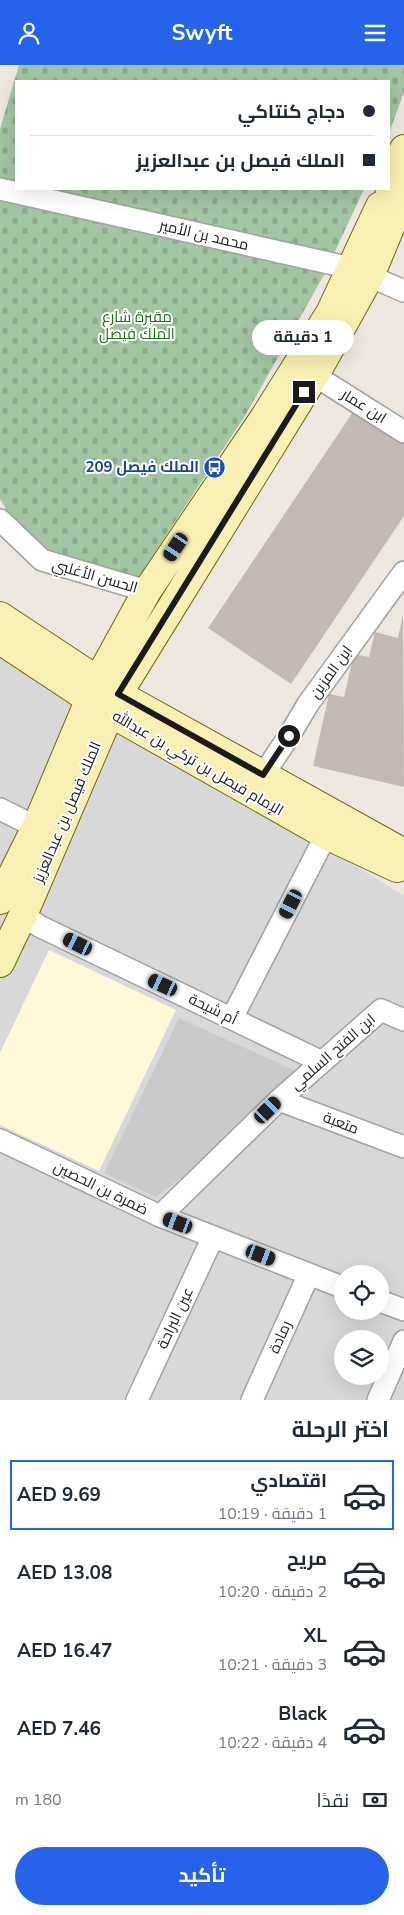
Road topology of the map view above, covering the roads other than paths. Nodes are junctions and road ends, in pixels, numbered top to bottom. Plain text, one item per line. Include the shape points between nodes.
1 (404, 149) edge
2 (390, 183) edge
3 (0, 189) edge
4 (387, 190) edge
5 (404, 194) edge
6 (361, 272) junction
7 (404, 291) edge
8 (306, 370) junction
9 (404, 432) edge
10 (0, 520) edge
11 (404, 573) edge
12 (147, 591) junction
13 (0, 616) edge
14 (0, 640) edge
15 (103, 697) junction
16 (263, 775) junction
17 (0, 809) edge
18 (36, 827) junction
19 (326, 835) junction
20 (404, 853) edge
21 (404, 871) edge
22 (0, 900) edge
23 (23, 915) junction
24 (0, 963) edge
25 (232, 1018) junction
26 (404, 1020) edge
27 (322, 1062) junction
28 (278, 1099) junction
29 (0, 1140) edge
30 (404, 1147) edge
31 (160, 1216) junction
32 (213, 1237) junction
33 (309, 1274) junction
34 (334, 1284) edge
35 (389, 1304) edge
36 (404, 1310) edge
37 (404, 1341) edge
38 (137, 1400) edge
39 (252, 1400) edge
40 (378, 1400) edge

1 - 2 street, الملك فيصل بن عبدالعزيز
3 - 6 street, محمد بن الأمير
4 - 6 street, الملك فيصل بن عبدالعزيز
5 - 6 street, الملك فيصل بن عبدالعزيز
6 - 7 street, محمد بن الأمير
6 - 8 street, الملك فيصل بن عبدالعزيز
8 - 9 street, ابن عمار
8 - 12 street, الملك فيصل بن عبدالعزيز via 258,426
8 - 15 street, الملك فيصل بن عبدالعزيز
10 - 12 street, الحسن الأغلبي via 42,560
11 - 16 street, ابن المزين via 308,704
12 - 15 street, الملك فيصل بن عبدالعزيز
13 - 15 street, الإمام فيصل بن تركي بن عبدالله
14 - 15 street, الإمام فيصل بن تركي بن عبدالله
15 - 16 street, الإمام فيصل بن تركي بن عبدالله
15 - 18 street, الملك فيصل بن عبدالعزيز
15 - 19 street, الإمام فيصل بن تركي بن عبدالله
15 - 23 street, الملك فيصل بن عبدالعزيز
16 - 20 street, الإمام فيصل بن تركي بن عبدالله
17 - 18 street
18 - 22 street, الملك فيصل بن عبدالعزيز
19 - 21 street, الإمام فيصل بن تركي بن عبدالله
19 - 25 street
23 - 24 street, الملك فيصل بن عبدالعزيز
23 - 25 street, أم شيحة via 39,926
25 - 27 street, أم شيحة
26 - 27 street, ابن الفتح السلمي via 381,1010
27 - 28 street, ابن الفتح السلمي
28 - 30 street, متعبة
28 - 31 street, ابن الفتح السلمي
29 - 31 street, ضمرة بن الحصين
31 - 32 street, ضمرة بن الحصين
32 - 33 street, ضمرة بن الحصين
32 - 38 street, عين البراحة
33 - 34 street, ضمرة بن الحصين
33 - 39 street, رمادة
35 - 36 street
37 - 40 street

